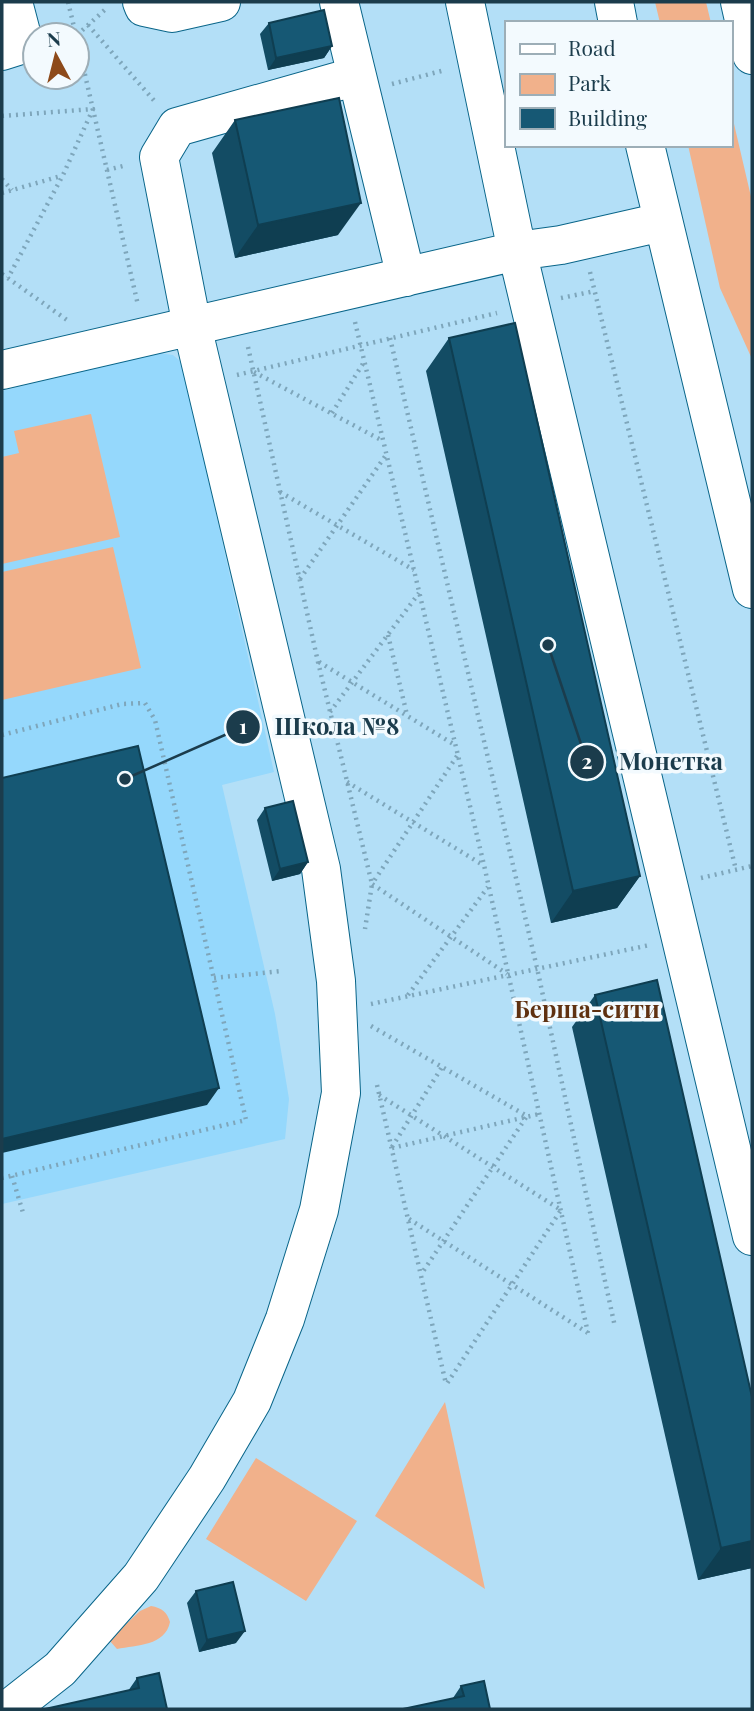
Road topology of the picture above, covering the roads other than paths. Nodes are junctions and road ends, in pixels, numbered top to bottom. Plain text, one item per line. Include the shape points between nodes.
1 (13, 2) edge
2 (142, 2) edge
3 (221, 2) edge
4 (339, 2) edge
5 (465, 2) edge
6 (614, 2) edge
7 (740, 2) edge
8 (618, 21) edge
9 (2, 51) edge
10 (752, 55) edge
11 (359, 84) junction
12 (645, 147) edge
13 (662, 222) junction
14 (517, 251) junction
15 (406, 277) junction
16 (192, 326) junction
17 (2, 370) edge
18 (741, 490) edge
19 (752, 589) edge
20 (752, 1236) edge
21 (9, 1709) edge

1 - 9 street via 24,44
2 - 3 street via 145,7 172,13
4 - 11 street
5 - 14 street
6 - 8 street
7 - 10 street
11 - 15 street
11 - 16 street via 177,127 159,157
12 - 13 street
13 - 14 street
13 - 18 street
14 - 15 street
14 - 20 street
15 - 16 street
16 - 17 street
16 - 21 street via 321,869 336,982 341,1093 319,1210 285,1319 252,1401 141,1577 60,1669
18 - 19 street

